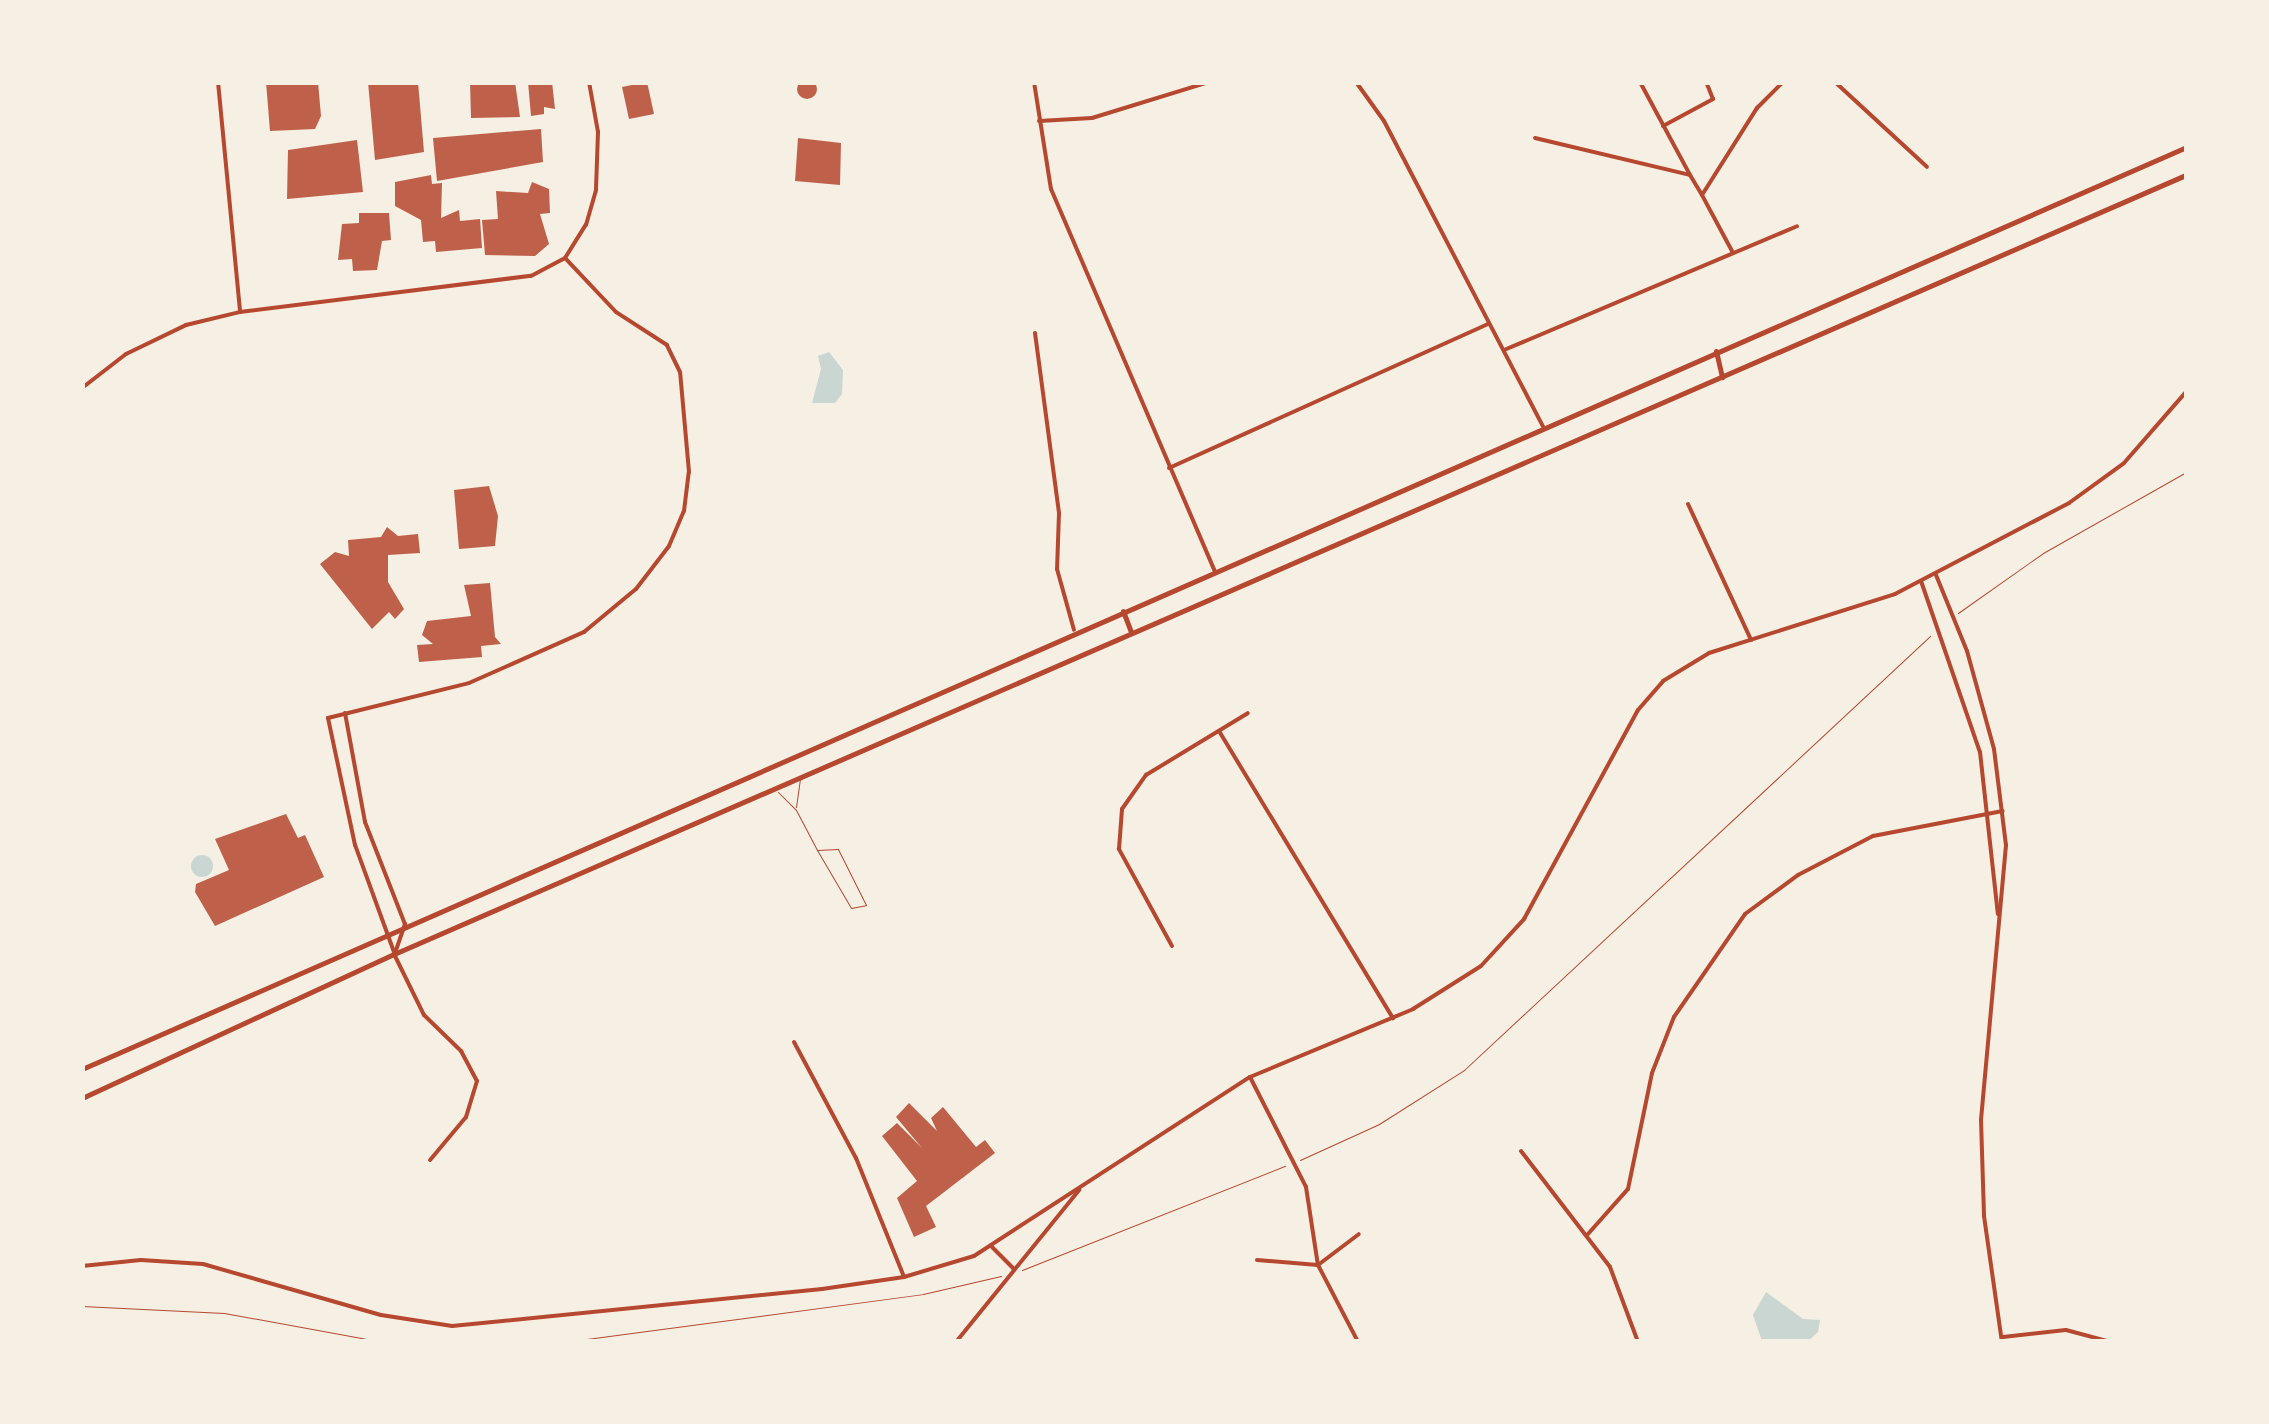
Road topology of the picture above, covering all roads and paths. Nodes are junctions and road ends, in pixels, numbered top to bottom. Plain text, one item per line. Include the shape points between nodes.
1 (218, 82) edge
2 (588, 82) edge
3 (1034, 82) edge
4 (1209, 82) edge
5 (1356, 82) edge
6 (1640, 82) edge
7 (1706, 82) edge
8 (1783, 82) edge
9 (1835, 82) edge
10 (1039, 121) junction
11 (1663, 126) junction
12 (1534, 138) dead end
13 (2186, 147) edge
14 (1927, 167) dead end
15 (2185, 175) edge
16 (1690, 176) junction
17 (1702, 195) junction
18 (1797, 226) dead end
19 (1732, 251) junction
20 (565, 258) junction
21 (240, 312) junction
22 (1489, 324) junction
23 (1034, 333) dead end
24 (1504, 350) junction
25 (1716, 351) junction
26 (1722, 376) junction
27 (82, 388) edge
28 (2186, 392) edge
29 (1542, 426) junction
30 (1169, 468) junction
31 (2186, 472) edge
32 (1688, 504) dead end
33 (1215, 571) junction
34 (1936, 574) junction
35 (1921, 581) junction
36 (1123, 611) junction
37 (1953, 616) junction
38 (1942, 626) junction
39 (1074, 630) junction
40 (1132, 632) junction
41 (1752, 640) junction
42 (1980, 696) junction
43 (1967, 699) junction
44 (1248, 713) dead end
45 (345, 714) junction
46 (1219, 731) junction
47 (1994, 749) junction
48 (1980, 752) junction
49 (800, 776) junction
50 (774, 788) junction
51 (796, 810) junction
52 (2002, 811) junction
53 (1990, 812) junction
54 (817, 850) junction
55 (405, 924) junction
56 (1999, 924) junction
57 (390, 929) junction
58 (1172, 946) dead end
59 (394, 954) junction
60 (1392, 1018) junction
61 (794, 1042) dead end
62 (82, 1069) edge
63 (1250, 1078) junction
64 (82, 1098) edge
65 (1522, 1151) dead end
66 (430, 1160) dead end
67 (1295, 1162) junction
68 (1081, 1187) junction
69 (1359, 1234) dead end
70 (1588, 1234) junction
71 (992, 1247) junction
72 (1256, 1260) dead end
73 (1318, 1265) junction
74 (82, 1266) edge
75 (1013, 1268) junction
76 (1020, 1271) dead end
77 (1002, 1276) dead end
78 (904, 1277) junction
79 (82, 1306) edge
80 (2002, 1339) edge
81 (384, 1342) edge
82 (564, 1342) edge
83 (956, 1342) edge
84 (1358, 1342) edge
85 (1638, 1342) edge
86 (2111, 1342) edge

1 - 21 street
2 - 20 street via 598,132 596,188 586,225
3 - 10 street
4 - 10 street via 1092,118
5 - 22 street via 1384,122
6 - 11 street
7 - 11 street via 1713,99
8 - 17 street via 1757,108
9 - 14 street
10 - 30 street via 1050,189
11 - 16 street
12 - 16 street
13 - 25 highway
15 - 26 highway
16 - 17 street
17 - 19 street
18 - 19 street
19 - 24 street
20 - 21 street via 532,276
20 - 45 street via 616,312 667,345 680,372 689,472 670,546 636,588 584,632 526,662
21 - 27 street via 162,336
22 - 24 street
22 - 30 street
23 - 39 street via 1059,513 1057,569
24 - 29 street
25 - 26 highway
25 - 29 highway
26 - 40 highway
28 - 34 street via 2097,484
29 - 33 highway
30 - 33 street
31 - 37 path via 2044,553
32 - 41 street
33 - 36 highway
34 - 35 street
34 - 37 street
35 - 38 street
35 - 41 street via 1830,620
36 - 39 highway
36 - 40 highway
37 - 42 street
38 - 43 street
38 - 67 path via 1464,1070 1378,1124
39 - 55 highway
40 - 49 highway
41 - 60 street via 1696,659 1662,681 1638,710 1568,848 1507,941 1461,980
42 - 43 street
42 - 47 street
43 - 48 street
44 - 46 street
45 - 55 street via 365,822
45 - 57 street via 328,718 355,845
46 - 58 street via 1146,775 1122,809 1119,850
46 - 60 street
47 - 48 street
47 - 52 street
48 - 53 street
49 - 50 highway
49 - 51 lane
50 - 51 lane
50 - 59 highway
51 - 54 lane
52 - 53 street
52 - 56 street
53 - 56 street
53 - 70 street via 1873,836 1776,889 1746,914 1674,1017 1652,1073 1628,1189
54 - 54 lane via 838,849 866,905 850,908
55 - 57 highway
55 - 59 street
56 - 80 street via 1981,1120 1983,1202
57 - 59 street
57 - 62 highway
59 - 64 highway
59 - 66 street via 424,1015 461,1050 477,1081 466,1117
60 - 63 street
61 - 78 street via 856,1158
63 - 67 street
63 - 68 street
65 - 70 street
67 - 73 street via 1312,1204
67 - 76 path
68 - 71 street
68 - 75 street
69 - 73 street
70 - 85 street via 1627,1298
71 - 75 street
71 - 78 street
72 - 73 street
73 - 84 street
74 - 78 street via 141,1260 202,1264 382,1315 452,1326
75 - 83 street
77 - 82 path via 923,1294
79 - 81 path via 224,1312
80 - 86 street via 2066,1330

